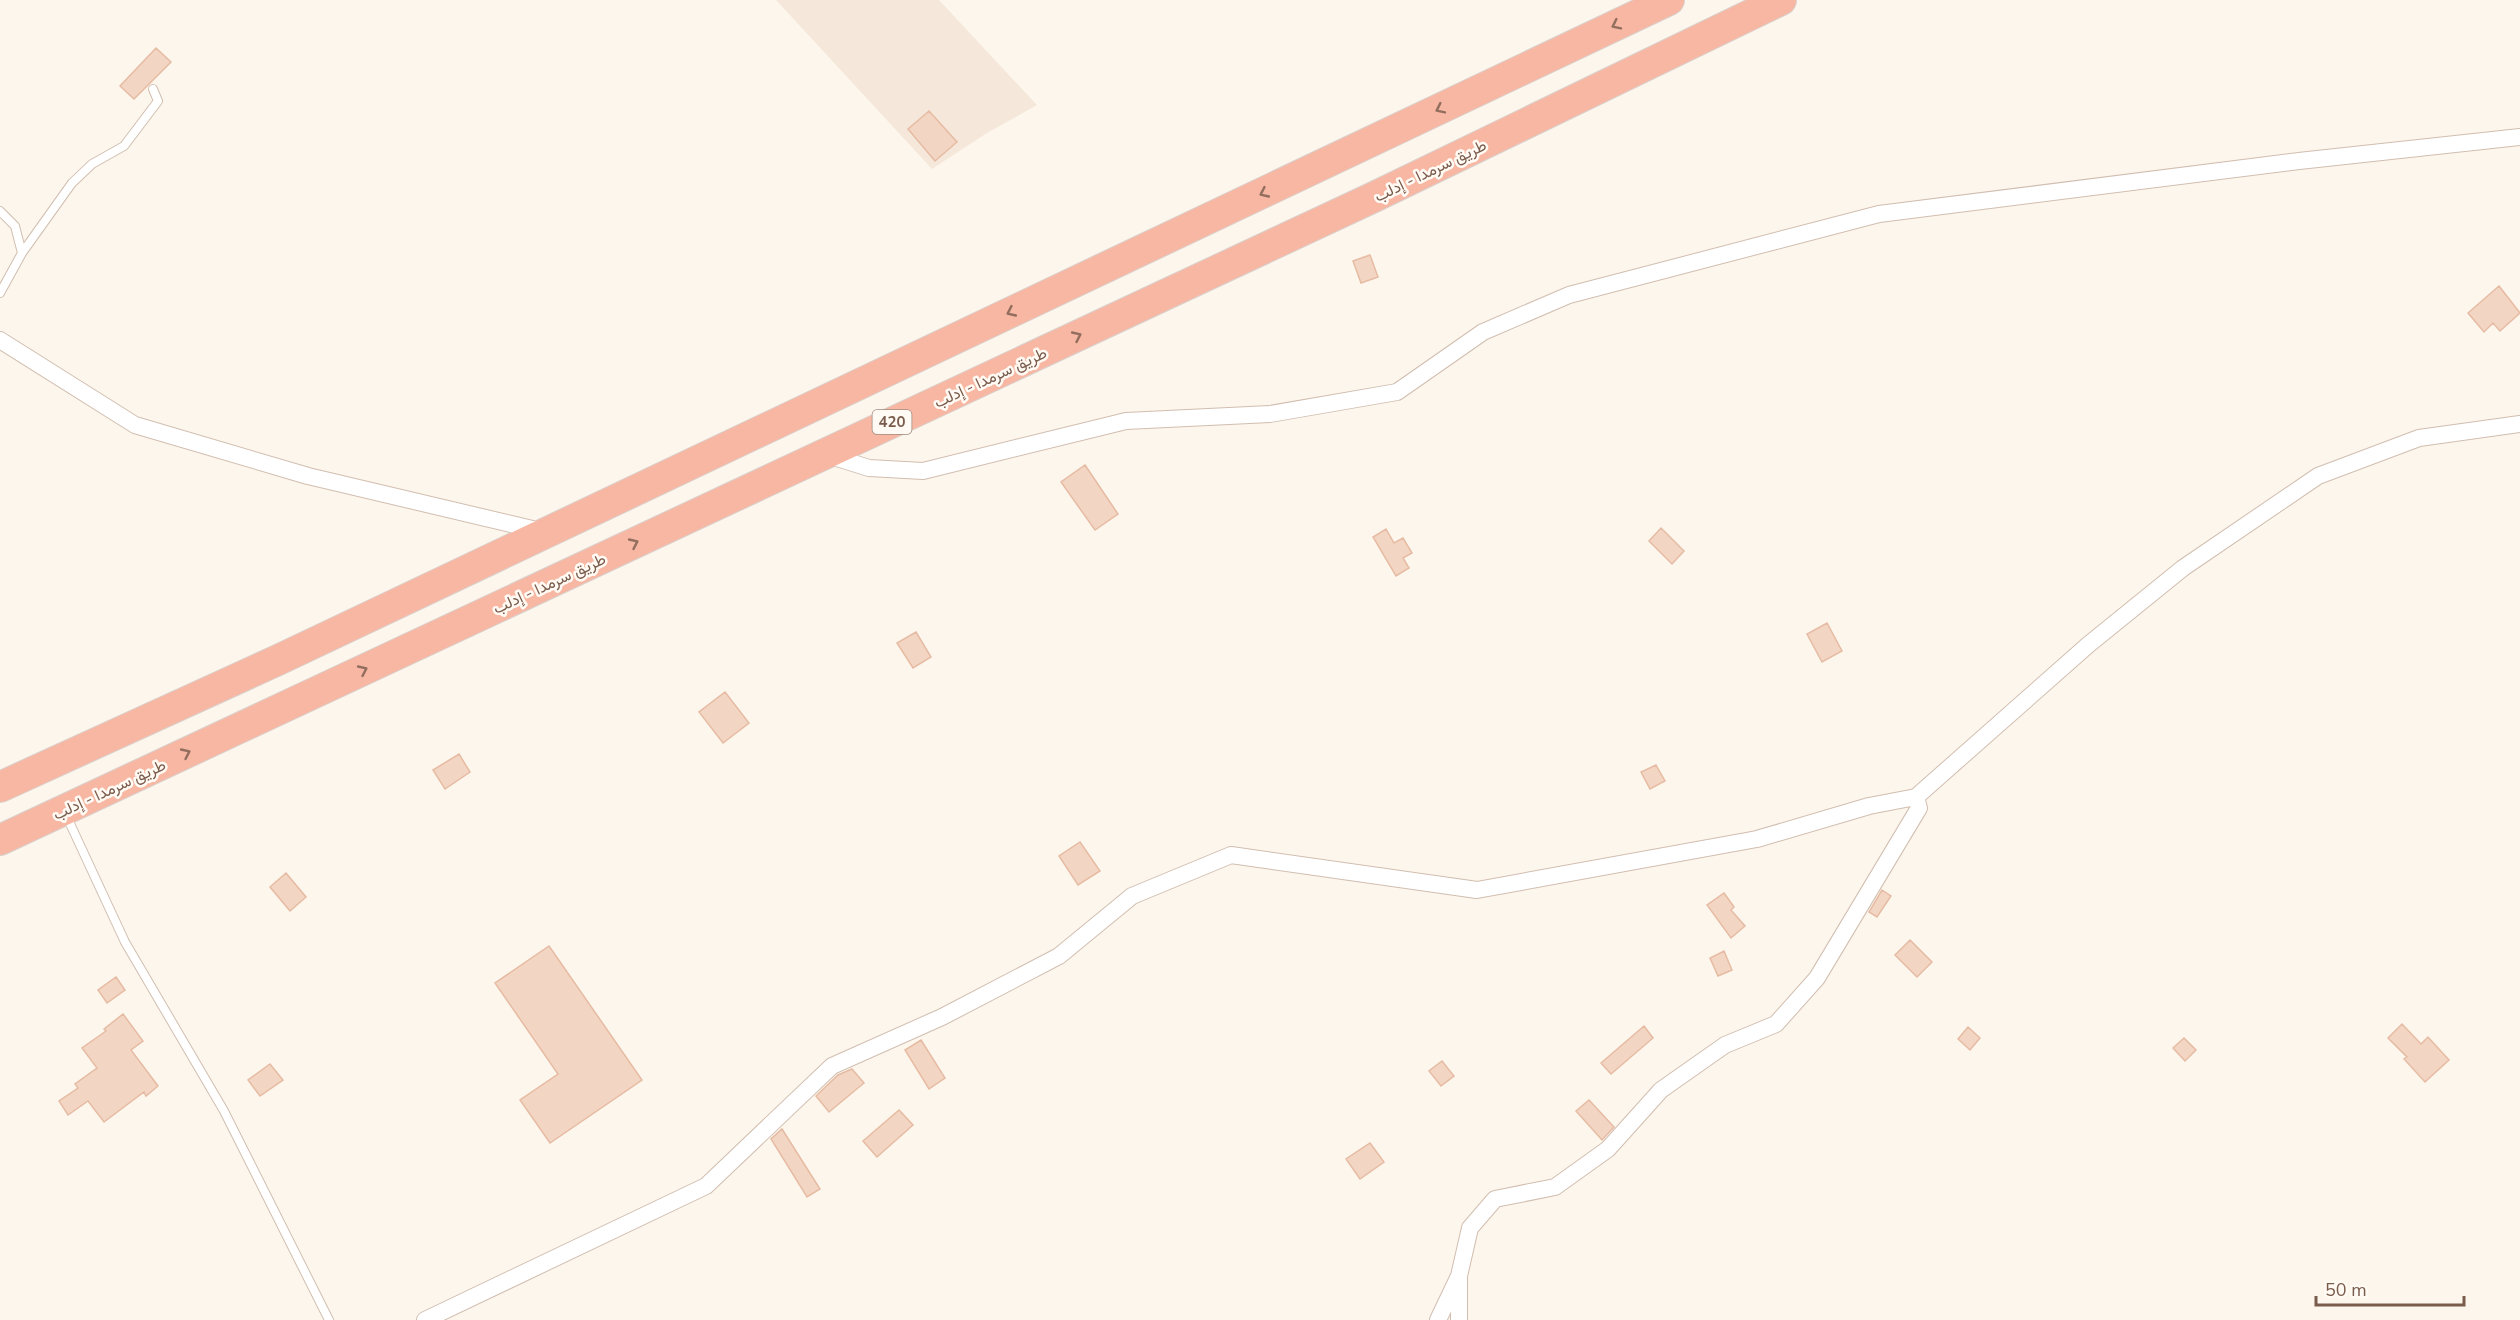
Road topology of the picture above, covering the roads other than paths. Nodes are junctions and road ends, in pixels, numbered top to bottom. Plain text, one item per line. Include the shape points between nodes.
1 (1669, 0) edge
2 (1781, 0) edge
3 (153, 90) dead end
4 (2520, 137) edge
5 (1349, 153) junction
6 (1374, 197) junction
7 (0, 211) edge
8 (22, 253) junction
9 (0, 292) edge
10 (0, 340) edge
11 (2520, 423) edge
12 (824, 454) junction
13 (546, 532) junction
14 (278, 660) junction
15 (298, 701) junction
16 (0, 787) edge
17 (1916, 797) junction
18 (64, 810) junction
19 (0, 840) edge
20 (1459, 1276) junction
21 (329, 1320) edge
22 (424, 1320) edge
23 (1438, 1320) edge
24 (1459, 1320) edge

1 -> 5 highway
2 - 6 highway, طريق سرمدا - إدلب / 420
3 - 8 lane via 158,101 124,146 92,164 72,183
4 - 12 street via 1879,214 1569,295 1483,332 1397,392 1270,414 1126,421 923,471 869,468
5 - 6 highway
5 -> 13 highway
12 -> 6 highway, طريق سرمدا - إدلب / 420
7 - 8 lane via 15,226
8 - 9 lane
10 - 13 street via 135,425 308,476
11 - 17 street via 2419,438 2318,476 2183,568 2088,645
15 -> 12 highway, طريق سرمدا - إدلب / 420
13 - 14 highway
14 - 15 highway
14 - 16 highway
18 -> 15 highway, طريق سرمدا - إدلب / 420
17 - 20 street via 1919,808 1817,978 1776,1024 1725,1045 1661,1090 1608,1149 1556,1187 1495,1199 1470,1228
17 - 22 street via 1869,806 1757,838 1477,890 1231,855 1132,896 1059,956 942,1017 832,1066 706,1186
18 - 19 highway, طريق سرمدا - إدلب / 420
18 - 21 lane via 125,942 224,1111
20 - 23 street
20 - 24 street

